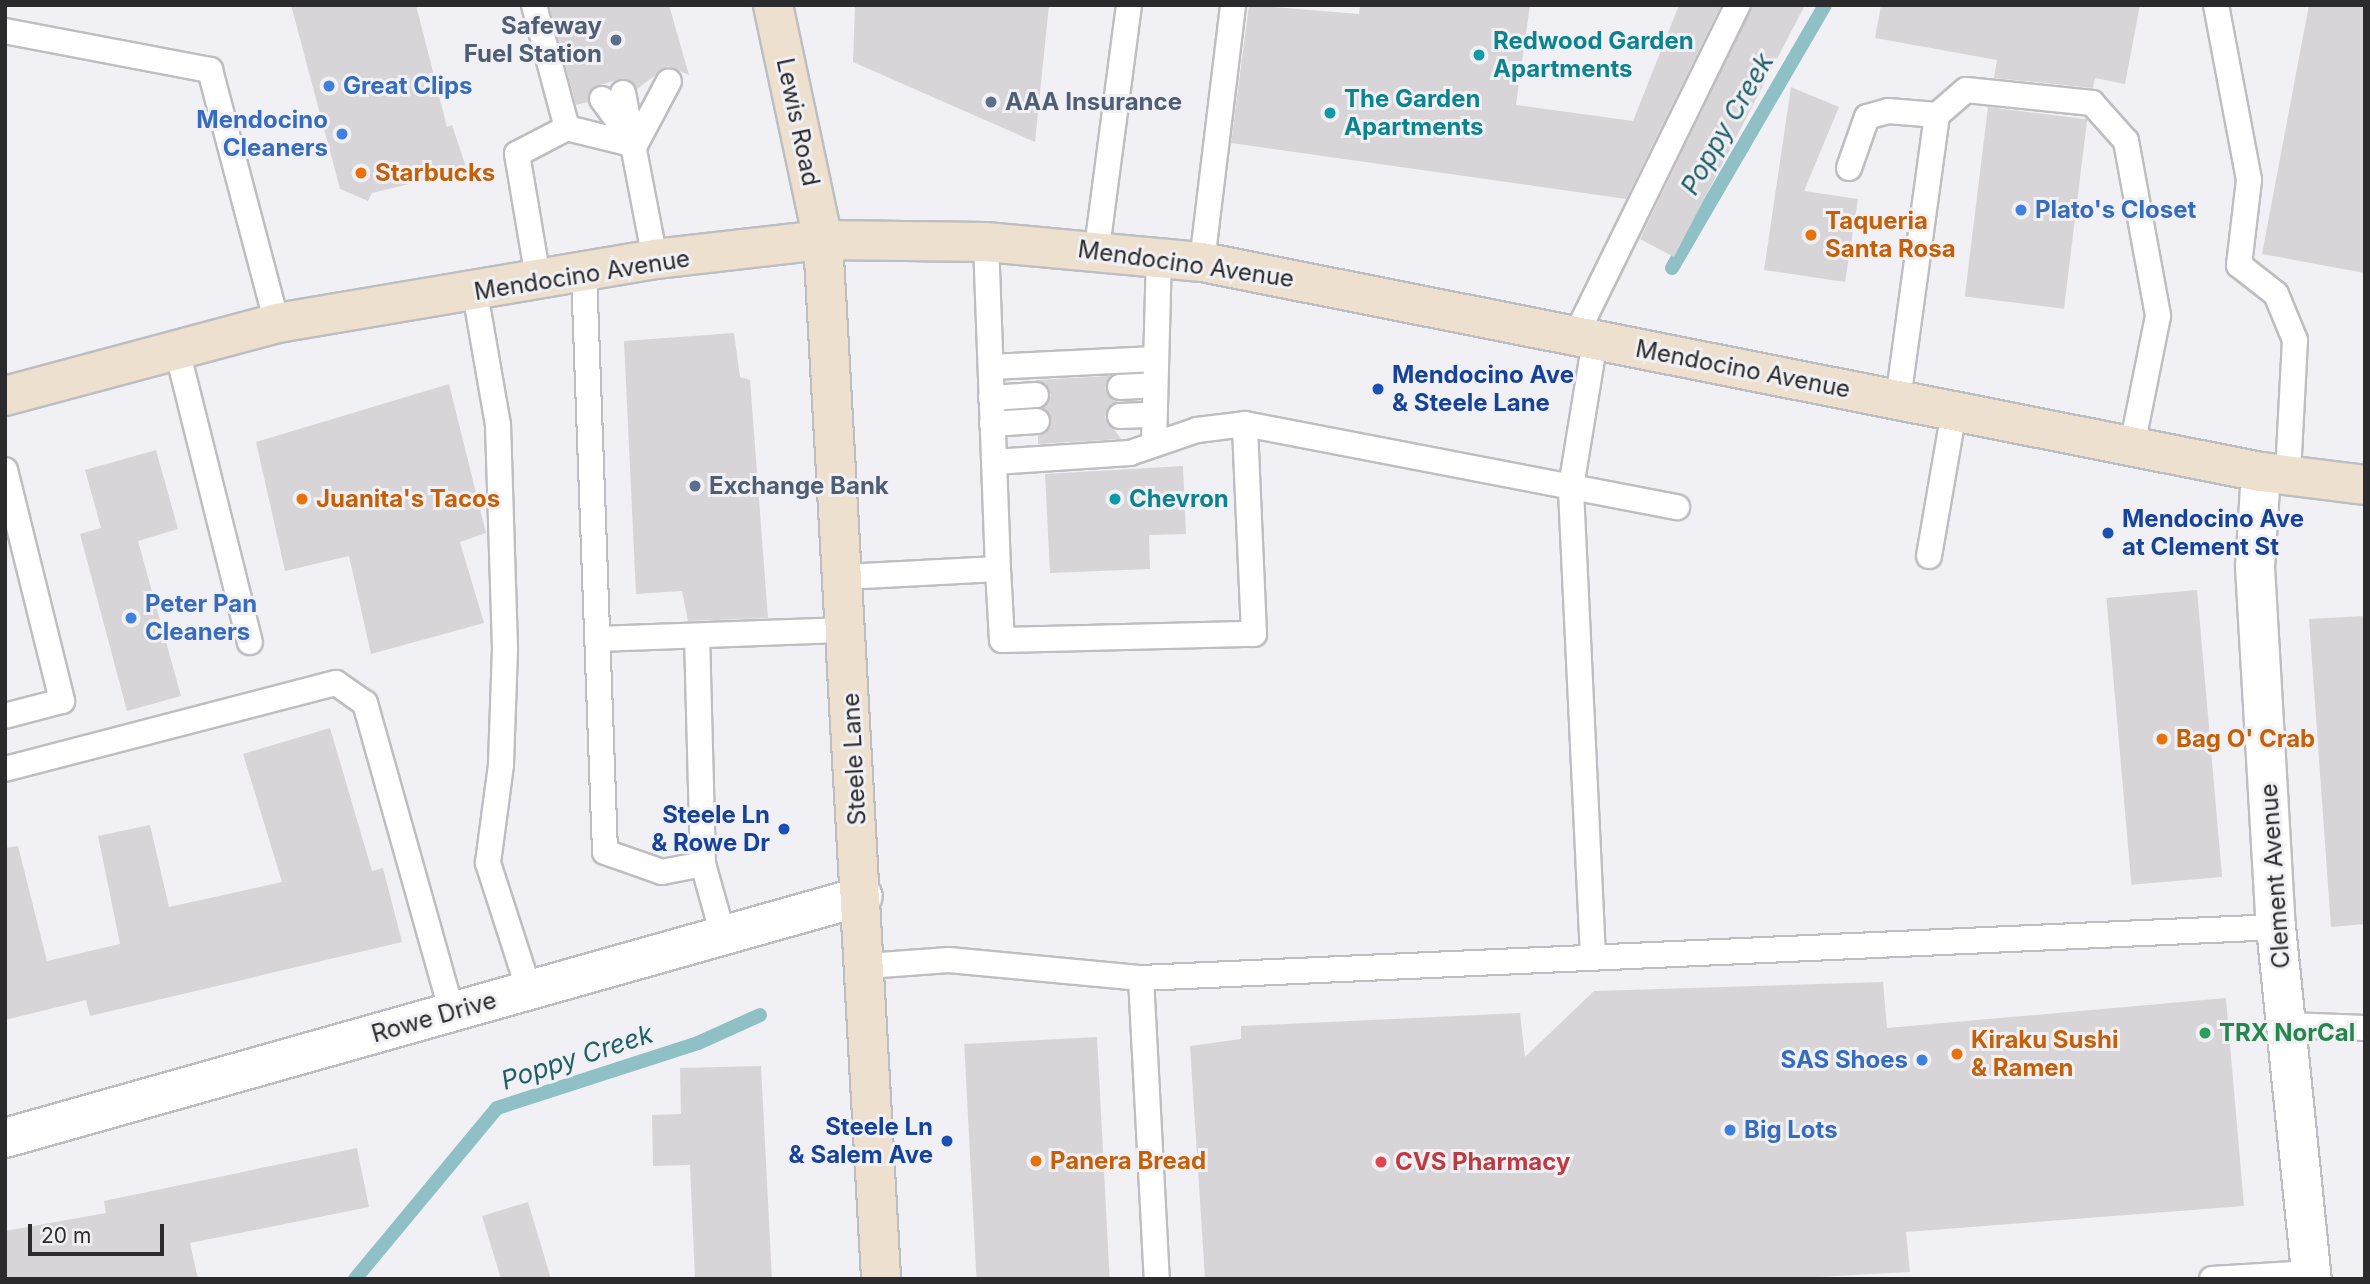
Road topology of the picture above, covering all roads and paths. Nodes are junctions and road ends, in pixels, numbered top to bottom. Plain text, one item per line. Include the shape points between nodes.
1 (534, 5) edge
2 (773, 5) edge
3 (1129, 5) edge
4 (1233, 5) edge
5 (1738, 5) edge
6 (2216, 5) edge
7 (5, 31) edge
8 (1937, 115) junction
9 (567, 128) junction
10 (635, 145) junction
11 (1849, 168) dead end
12 (823, 240) junction
13 (986, 242) junction
14 (1097, 248) junction
15 (1159, 257) junction
16 (655, 259) junction
17 (1202, 262) junction
18 (584, 273) junction
19 (538, 278) junction
20 (475, 293) junction
21 (277, 323) junction
22 (1586, 337) junction
23 (177, 350) junction
24 (1155, 359) junction
25 (991, 368) junction
26 (1154, 385) junction
27 (1120, 387) dead end
28 (1036, 395) dead end
29 (5, 396) edge
30 (991, 398) junction
31 (1898, 400) junction
32 (1954, 411) junction
33 (1153, 415) junction
34 (1120, 416) dead end
35 (1037, 421) dead end
36 (992, 424) junction
37 (1245, 424) junction
38 (1154, 444) junction
39 (2132, 446) junction
40 (994, 462) junction
41 (5, 470) edge
42 (2274, 473) junction
43 (2365, 485) edge
44 (1571, 487) junction
45 (1677, 507) dead end
46 (12, 524) edge
47 (1929, 556) dead end
48 (998, 569) junction
49 (844, 577) junction
50 (847, 630) junction
51 (697, 637) junction
52 (598, 639) junction
53 (250, 642) dead end
54 (5, 716) edge
55 (5, 769) edge
56 (703, 864) junction
57 (863, 896) junction
58 (2276, 927) junction
59 (723, 935) junction
60 (1593, 957) junction
61 (867, 966) junction
62 (1142, 978) junction
63 (529, 990) junction
64 (452, 1012) junction
65 (2288, 1025) junction
66 (2365, 1028) edge
67 (5, 1138) edge
68 (2311, 1276) edge
69 (881, 1279) edge
70 (1157, 1279) edge
71 (2212, 1279) edge

1 - 9 lane
2 - 12 main road, Lewis Road
3 - 14 lane
4 - 17 lane
5 - 22 lane
6 - 42 lane via 2249,180 2239,265 2276,293 2295,340
7 - 21 lane via 210,70
8 - 11 lane via 1888,111 1867,117
8 - 31 lane
8 - 39 lane via 1966,90 2092,103 2126,141 2158,316
9 - 10 lane
9 - 19 lane via 517,154
10 - 10 lane via 635,90
10 - 16 lane
12 - 13 main road, Mendocino Avenue
12 - 16 main road, Mendocino Avenue
12 - 49 main road, Steele Lane
13 - 14 main road, Mendocino Avenue
13 - 25 lane
14 - 15 main road, Mendocino Avenue
15 - 17 main road, Mendocino Avenue
15 - 24 lane
16 - 18 main road, Mendocino Avenue
17 - 22 main road, Mendocino Avenue
18 - 19 main road, Mendocino Avenue
18 - 52 lane
19 - 20 main road, Mendocino Avenue
20 - 21 main road, Mendocino Avenue
20 - 63 lane via 498,425 505,649 501,765 488,863
21 - 23 main road, Mendocino Avenue
22 - 31 main road, Mendocino Avenue
22 - 44 lane
23 - 29 main road, Mendocino Avenue
23 - 53 lane
24 - 25 lane
24 - 26 lane
25 - 30 lane
26 - 27 lane
26 - 33 lane
28 - 30 lane
30 - 36 lane
31 - 32 main road, Mendocino Avenue
32 - 39 main road, Mendocino Avenue
32 - 47 lane
33 - 34 lane
33 - 38 lane
35 - 36 lane
36 - 40 lane
37 - 38 lane
37 - 44 lane
37 - 48 lane via 1254,634 1002,640
38 - 40 lane via 1130,453
39 - 42 main road, Mendocino Avenue
40 - 48 lane
41 - 46 lane
42 - 43 main road, Mendocino Avenue
42 - 58 street, Clement Avenue via 2255,567
44 - 45 lane
44 - 60 lane
46 - 54 lane via 62,701
48 - 49 lane
49 - 50 main road, Steele Lane
50 - 51 lane
50 - 57 main road, Steele Lane
51 - 52 lane
51 - 56 lane
52 - 56 lane via 605,852 662,872
55 - 64 lane via 336,683 365,703
56 - 59 lane
57 - 59 street, Rowe Drive
57 - 61 main road, Steele Lane
58 - 60 lane
58 - 65 street, Clement Avenue
59 - 63 street, Rowe Drive
60 - 62 lane
61 - 62 lane via 949,960
61 - 69 main road, Steele Lane
62 - 70 lane
63 - 64 street, Rowe Drive
64 - 67 street, Rowe Drive
65 - 66 lane
65 - 68 street, Clement Avenue
68 - 71 lane

